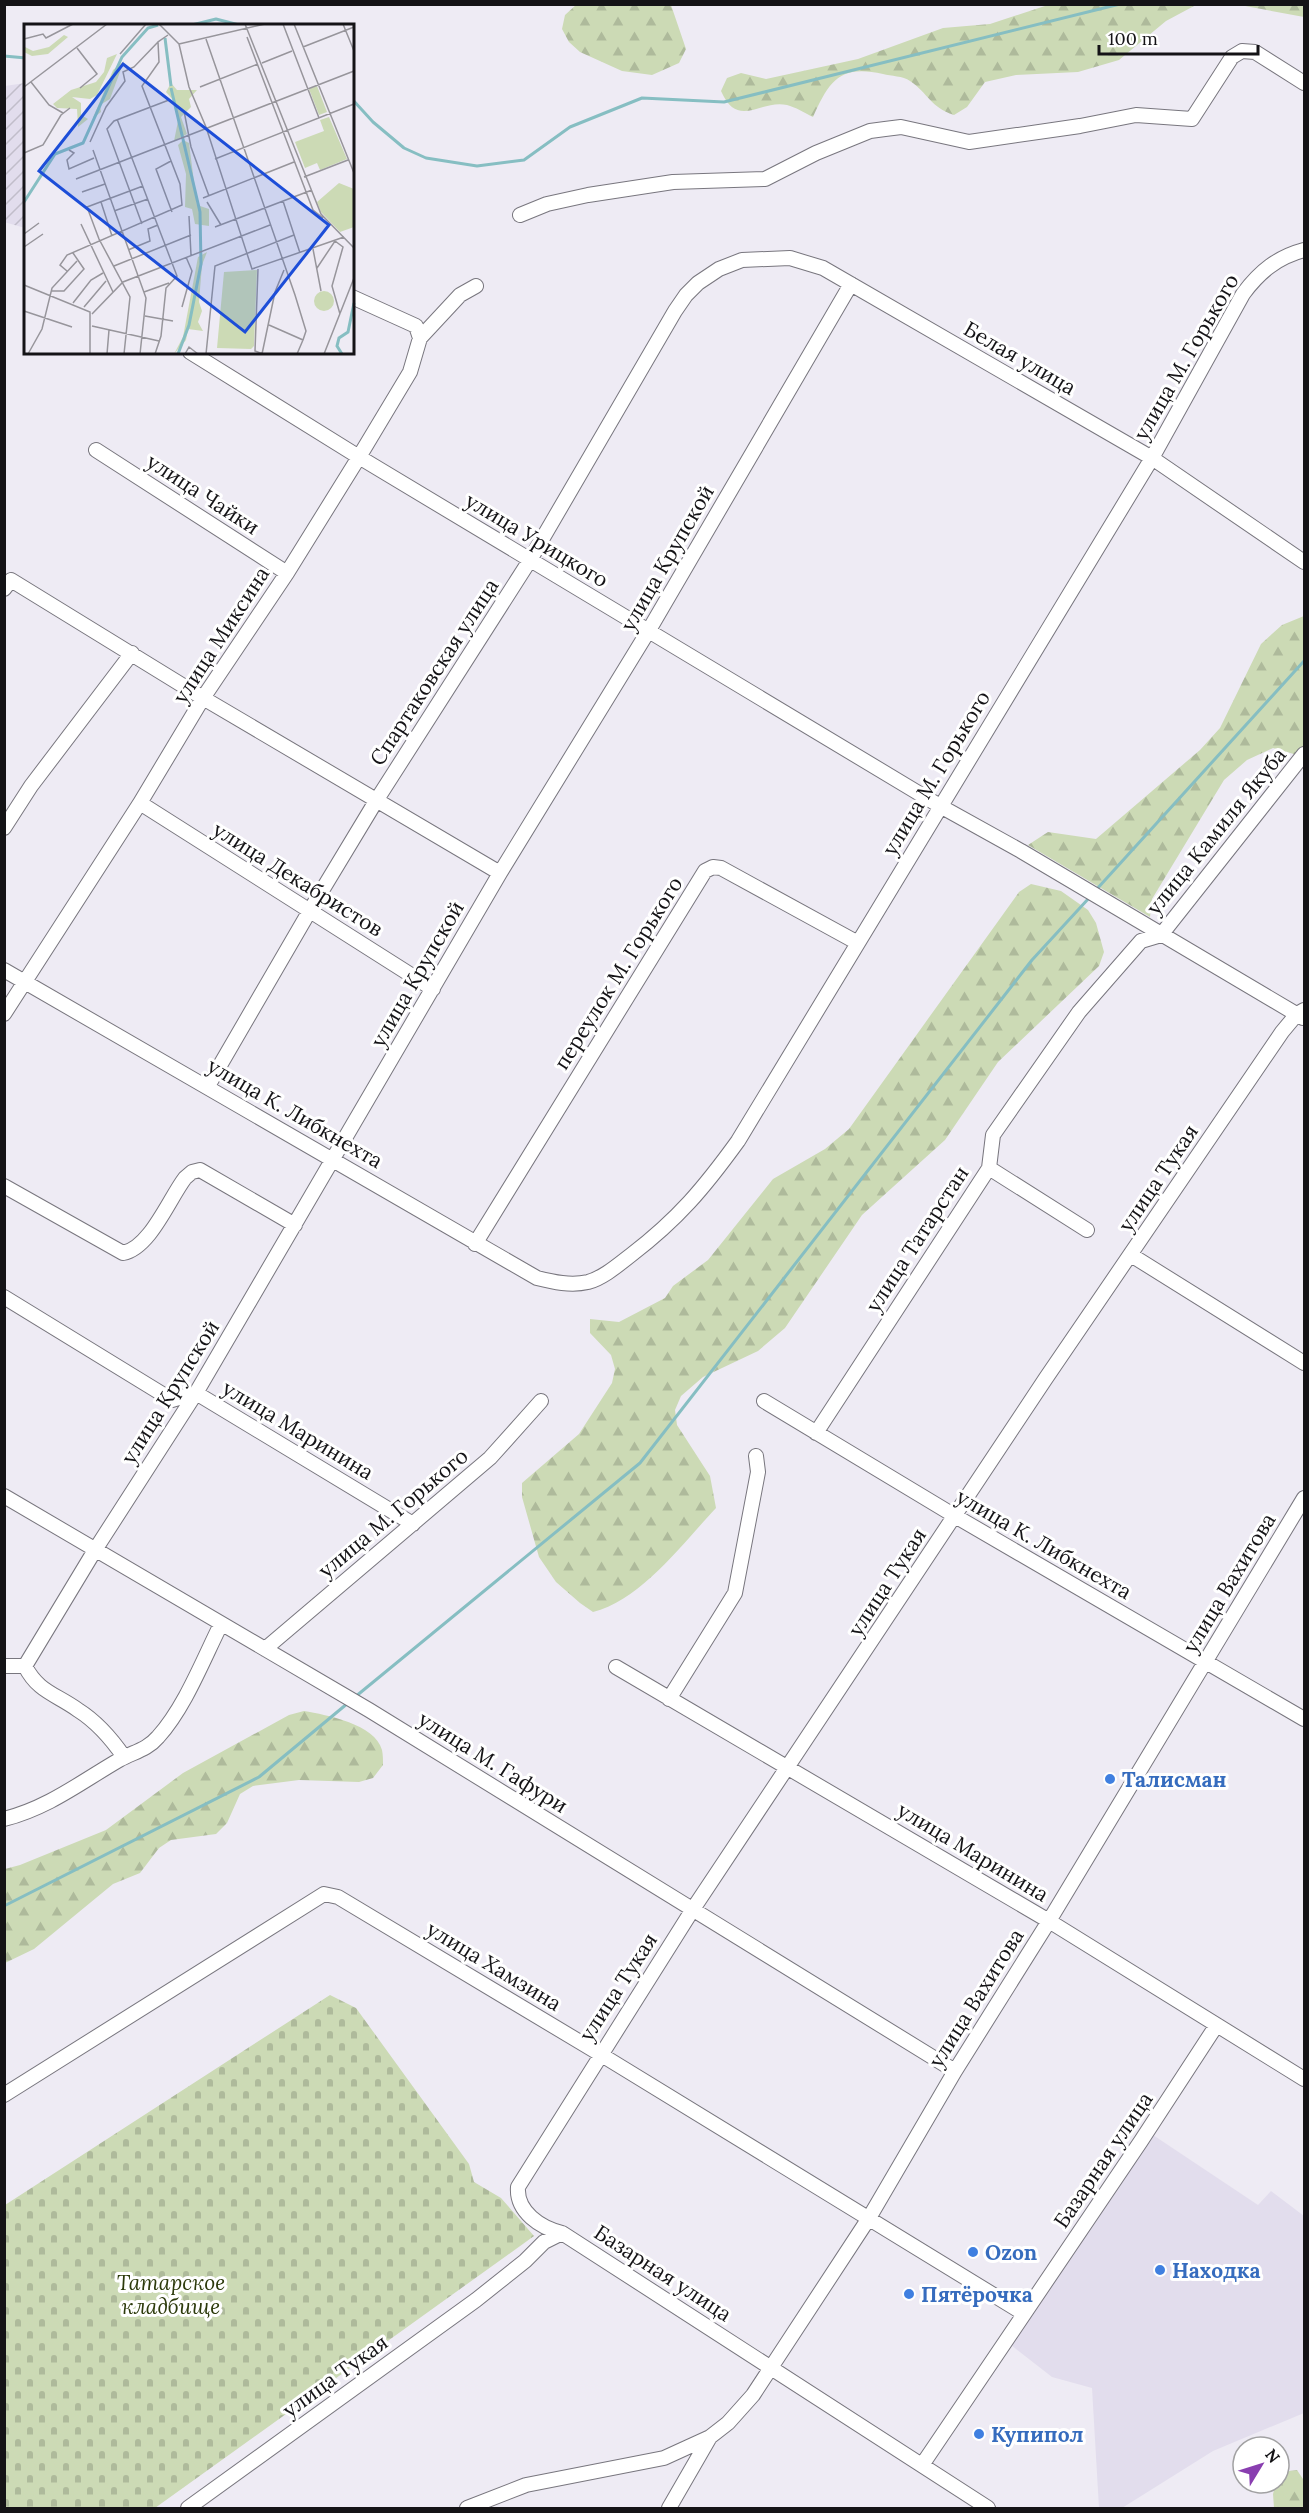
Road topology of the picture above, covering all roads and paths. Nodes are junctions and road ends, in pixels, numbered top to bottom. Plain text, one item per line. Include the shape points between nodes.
1 (1305, 83) edge
2 (520, 215) dead end
3 (1305, 250) edge
4 (698, 283) joint
5 (851, 284) junction
6 (476, 286) dead end
7 (354, 298) edge
8 (420, 338) junction
9 (193, 354) edge
10 (96, 450) dead end
11 (359, 457) junction
12 (1152, 458) junction
13 (530, 560) junction
14 (1305, 562) edge
15 (287, 573) junction
16 (8, 585) edge
17 (649, 630) junction
18 (132, 653) junction
19 (203, 698) junction
20 (1305, 754) edge
21 (376, 801) junction
22 (140, 803) junction
23 (940, 806) junction
24 (4, 828) edge
25 (500, 873) junction
26 (309, 912) junction
27 (1161, 935) junction
28 (858, 943) junction
29 (4, 970) edge
30 (24, 982) junction
31 (433, 989) junction
32 (4, 1014) edge
33 (1302, 1014) edge
34 (208, 1086) junction
35 (331, 1159) junction
36 (989, 1168) junction
37 (4, 1186) edge
38 (295, 1225) junction
39 (1088, 1230) dead end
40 (475, 1244) junction
41 (1131, 1255) junction
42 (568, 1284) joint
43 (4, 1297) edge
44 (1305, 1363) edge
45 (196, 1393) junction
46 (541, 1401) dead end
47 (764, 1401) dead end
48 (816, 1433) junction
49 (756, 1456) dead end
50 (4, 1496) edge
51 (1305, 1498) edge
52 (954, 1516) junction
53 (413, 1524) junction
54 (95, 1550) junction
55 (221, 1624) junction
56 (265, 1649) junction
57 (1206, 1662) junction
58 (4, 1666) edge
59 (25, 1666) junction
60 (616, 1667) dead end
61 (669, 1699) junction
62 (1305, 1719) edge
63 (124, 1757) junction
64 (789, 1768) junction
65 (4, 1819) edge
66 (693, 1909) junction
67 (1049, 1921) junction
68 (1216, 2026) junction
69 (600, 2054) junction
70 (955, 2071) junction
71 (1305, 2079) edge
72 (4, 2095) edge
73 (518, 2187) joint
74 (869, 2218) junction
75 (562, 2233) junction
76 (1023, 2313) junction
77 (772, 2368) junction
78 (710, 2437) junction
79 (922, 2465) junction
80 (188, 2508) edge
81 (467, 2508) edge
82 (669, 2508) edge
83 (988, 2508) edge

1 - 2 street via 1255,52 1242,51 1232,57 1192,119 1136,115 969,142 901,127 870,131 765,179 673,182 578,197
3 - 12 street, улица М. Горького via 1278,259 1248,287
4 - 5 street, Белая улица via 718,269 742,260 790,258 823,268
4 - 13 street, Спартаковская улица via 675,311
5 - 12 street, Белая улица
5 - 17 street, улица Крупской
6 - 8 street, улица Миксина via 460,295
7 - 8 street via 416,326
8 - 11 street, улица Миксина via 410,372
9 - 11 street, улица Урицкого
10 - 15 street, улица Чайки
11 - 13 street, улица Урицкого
11 - 15 street, улица Миксина
12 - 14 street, Белая улица
12 - 23 street, улица М. Горького
13 - 17 street, улица Урицкого
13 - 21 street, Спартаковская улица
15 - 19 street, улица Миксина
16 - 18 street
17 - 23 street, улица Урицкого
17 - 25 street, улица Крупской
18 - 19 street
18 - 24 street via 31,786
19 - 21 street
19 - 22 street, улица Миксина
20 - 27 street, улица Камиля Якуба
21 - 25 street
21 - 26 street, Спартаковская улица
22 - 26 street, улица Декабристов
22 - 30 street, улица Миксина
23 - 27 street, улица Урицкого
23 - 28 street, улица М. Горького
25 - 31 street, улица Крупской
26 - 31 street, улица Декабристов
26 - 34 street, Спартаковская улица
27 - 33 street
27 - 36 street, улица Татарстан via 1141,941 1079,1011 993,1135
28 - 40 street, переулок М. Горького via 721,868 705,871
28 - 42 street, улица М. Горького via 738,1141 689,1205 616,1266 592,1280
29 - 30 street, улица К. Либкнехта
30 - 32 street, улица Миксина
30 - 34 street, улица К. Либкнехта
31 - 35 street, улица Крупской
33 - 41 street, улица Тукая
34 - 35 street, улица К. Либкнехта
35 - 38 street, улица Крупской
35 - 40 street, улица К. Либкнехта
36 - 39 street
36 - 48 street, улица Татарстан
37 - 38 street via 123,1253 142,1242 185,1178 200,1170
38 - 45 street, улица Крупской
40 - 42 street, улица К. Либкнехта via 537,1278
41 - 44 street
41 - 52 street, улица Тукая
43 - 45 street, улица Маринина via 172,1400
45 - 53 street, улица Маринина
45 - 54 street, улица Крупской
46 - 53 street, улица М. Горького via 490,1458
47 - 48 street, улица К. Либкнехта
48 - 52 street, улица К. Либкнехта
49 - 61 street via 758,1472 735,1593
50 - 54 street, улица М. Гафури
51 - 57 street, улица Вахитова
52 - 57 street, улица К. Либкнехта
52 - 64 street, улица Тукая
53 - 56 street, улица М. Горького
54 - 55 street, улица М. Гафури
54 - 59 street, улица Крупской
55 - 56 street, улица М. Гафури
55 - 63 street via 168,1723 142,1750
56 - 66 street, улица М. Гафури
57 - 62 street, улица К. Либкнехта
57 - 67 street, улица Вахитова
58 - 59 street
59 - 63 street via 42,1689 92,1720
60 - 61 street, улица Маринина
61 - 64 street, улица Маринина
63 - 65 street via 39,1808
64 - 66 street, улица Тукая
64 - 67 street, улица Маринина
66 - 69 street, улица Тукая
66 - 70 street, улица М. Гафури
67 - 68 street, улица Маринина
67 - 70 street, улица Вахитова
68 - 71 street, улица Маринина
68 - 76 street, Базарная улица via 1142,2142
69 - 72 street, улица Хамзина via 338,1897 324,1894
69 - 73 street, улица Тукая
69 - 74 street, улица Хамзина
70 - 74 street, улица Вахитова
73 - 75 street, Базарная улица via 522,2207 548,2229
74 - 76 street, улица Хамзина
74 - 77 street, улица Вахитова
75 - 77 street, Базарная улица
75 - 80 street, улица Тукая via 544,2242 476,2300
76 - 79 street, Базарная улица
77 - 78 street, улица Вахитова via 728,2423
77 - 79 street, Базарная улица
78 - 81 street via 664,2458 526,2485
78 - 82 street, улица Вахитова
79 - 83 street, Базарная улица

